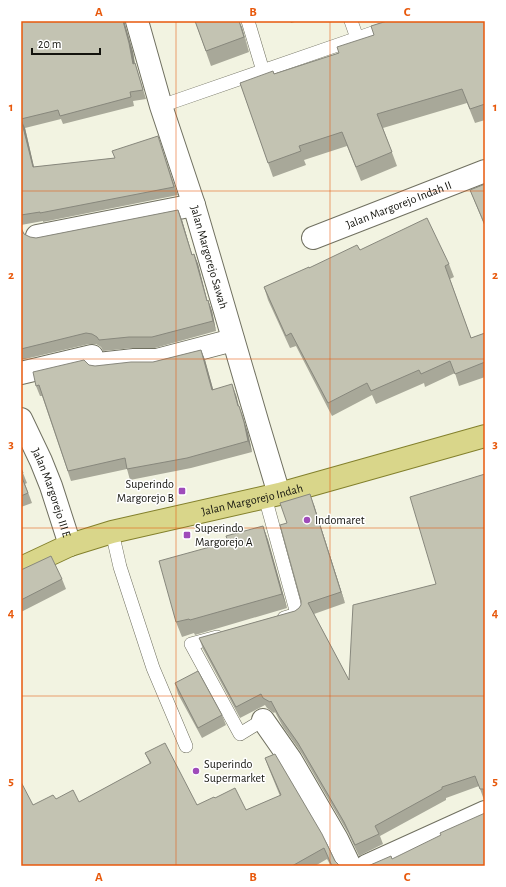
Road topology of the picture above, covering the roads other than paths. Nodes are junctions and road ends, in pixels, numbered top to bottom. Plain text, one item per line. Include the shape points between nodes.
1 (137, 21) edge
2 (248, 21) edge
3 (351, 21) edge
4 (406, 21) edge
5 (357, 38) junction
6 (262, 71) junction
7 (161, 106) junction
8 (485, 170) edge
9 (194, 205) junction
10 (37, 236) edge
11 (313, 238) dead end
12 (233, 340) junction
13 (21, 373) edge
14 (21, 419) edge
15 (485, 436) edge
16 (272, 495) junction
17 (112, 532) junction
18 (70, 545) junction
19 (21, 568) edge
20 (274, 621) edge
21 (229, 634) edge
22 (263, 720) joint
23 (186, 746) dead end
24 (484, 815) edge
25 (350, 866) edge
26 (366, 866) edge

1 - 7 street, Jalan Margorejo Sawah
2 - 6 lane
3 - 5 lane
4 - 5 lane
5 - 6 lane
6 - 7 lane
7 - 9 street, Jalan Margorejo Sawah
8 - 11 street, Jalan Margorejo Indah II
9 - 10 street
9 - 12 street, Jalan Margorejo Sawah
12 - 13 street via 157,360 95,360
12 - 16 street, Jalan Margorejo Sawah
14 - 18 street, Jalan Margorejo III E via 51,486
15 - 16 main road, Jalan Margorejo Indah
16 - 17 main road, Jalan Margorejo Indah
16 - 20 lane via 296,614
17 - 18 main road, Jalan Margorejo Indah
17 - 23 lane via 120,567 153,668
18 - 19 main road, Jalan Margorejo Indah
21 - 22 lane via 191,644 240,734
22 - 25 street via 292,760
24 - 26 street

